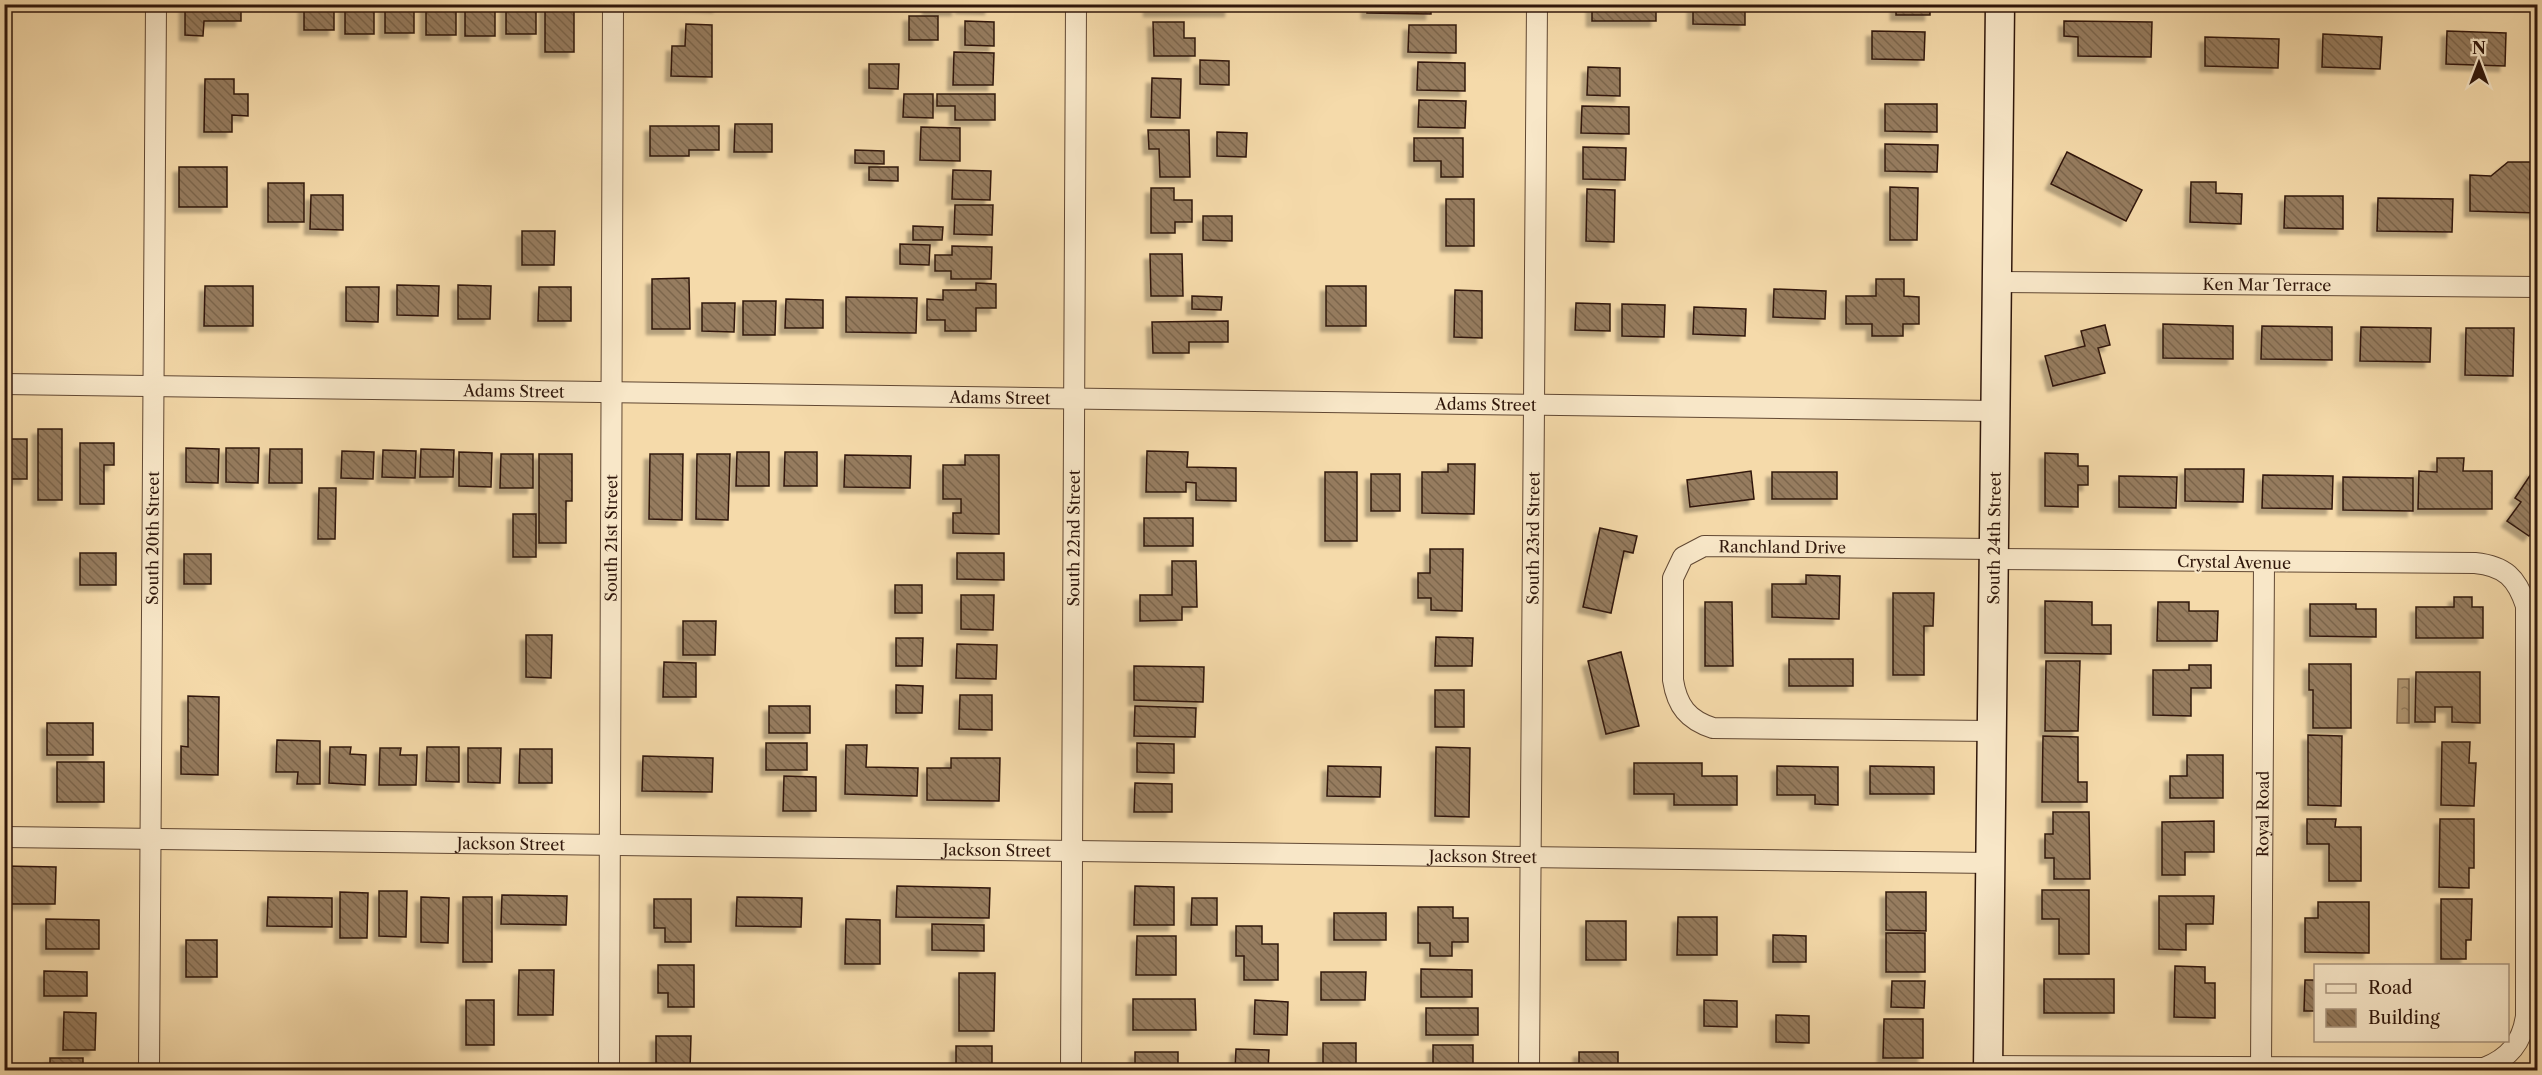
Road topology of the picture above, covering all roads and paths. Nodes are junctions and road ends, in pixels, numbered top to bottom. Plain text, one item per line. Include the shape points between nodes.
1 (156, 4) edge
2 (613, 4) edge
3 (1076, 4) edge
4 (1537, 4) edge
5 (2000, 4) edge
6 (1997, 282) junction
7 (2538, 288) edge
8 (4, 384) edge
9 (153, 386) junction
10 (612, 391) junction
11 (1074, 398) junction
12 (1534, 404) junction
13 (1995, 411) junction
14 (1993, 554) junction
15 (2264, 562) junction
16 (1991, 731) junction
17 (4, 837) edge
18 (150, 839) junction
19 (611, 845) junction
20 (1072, 851) junction
21 (1531, 857) junction
22 (1990, 863) junction
23 (1988, 1068) edge
24 (2261, 1068) junction
25 (149, 1071) edge
26 (609, 1071) edge
27 (1071, 1071) edge
28 (1529, 1071) edge

1 - 9 street, South 20th Street
2 - 10 street, South 21st Street
3 - 11 street, South 22nd Street
4 - 12 street, South 23rd Street
5 - 6 street, South 24th Street
6 - 7 street, Ken Mar Terrace
6 - 13 street, South 24th Street
8 - 9 street, Adams Street
9 - 10 street, Adams Street
9 - 18 street, South 20th Street
10 - 11 street, Adams Street
10 - 19 street, South 21st Street
11 - 12 street, Adams Street
11 - 20 street, South 22nd Street
12 - 13 street, Adams Street
12 - 21 street, South 23rd Street
13 - 14 street, South 24th Street
14 - 15 street, Crystal Avenue
14 - 16 street, South 24th Street
14 - 16 street, Ranchland Drive via 1704,546 1678,564 1673,578 1675,695 1689,716 1700,724 1713,728
15 - 24 street, Royal Road
15 - 24 street, Crystal Avenue via 2475,562 2501,569 2520,588 2526,606 2526,1017 2524,1031 2509,1054 2484,1068
16 - 22 street, South 24th Street
17 - 18 street, Jackson Street
18 - 19 street, Jackson Street
18 - 25 street, South 20th Street
19 - 20 street, Jackson Street
19 - 26 street, South 21st Street
20 - 21 street, Jackson Street
20 - 27 street, South 22nd Street
21 - 22 street, Jackson Street
21 - 28 street, South 23rd Street
22 - 23 street, South 24th Street
23 - 24 street, Crystal Avenue

